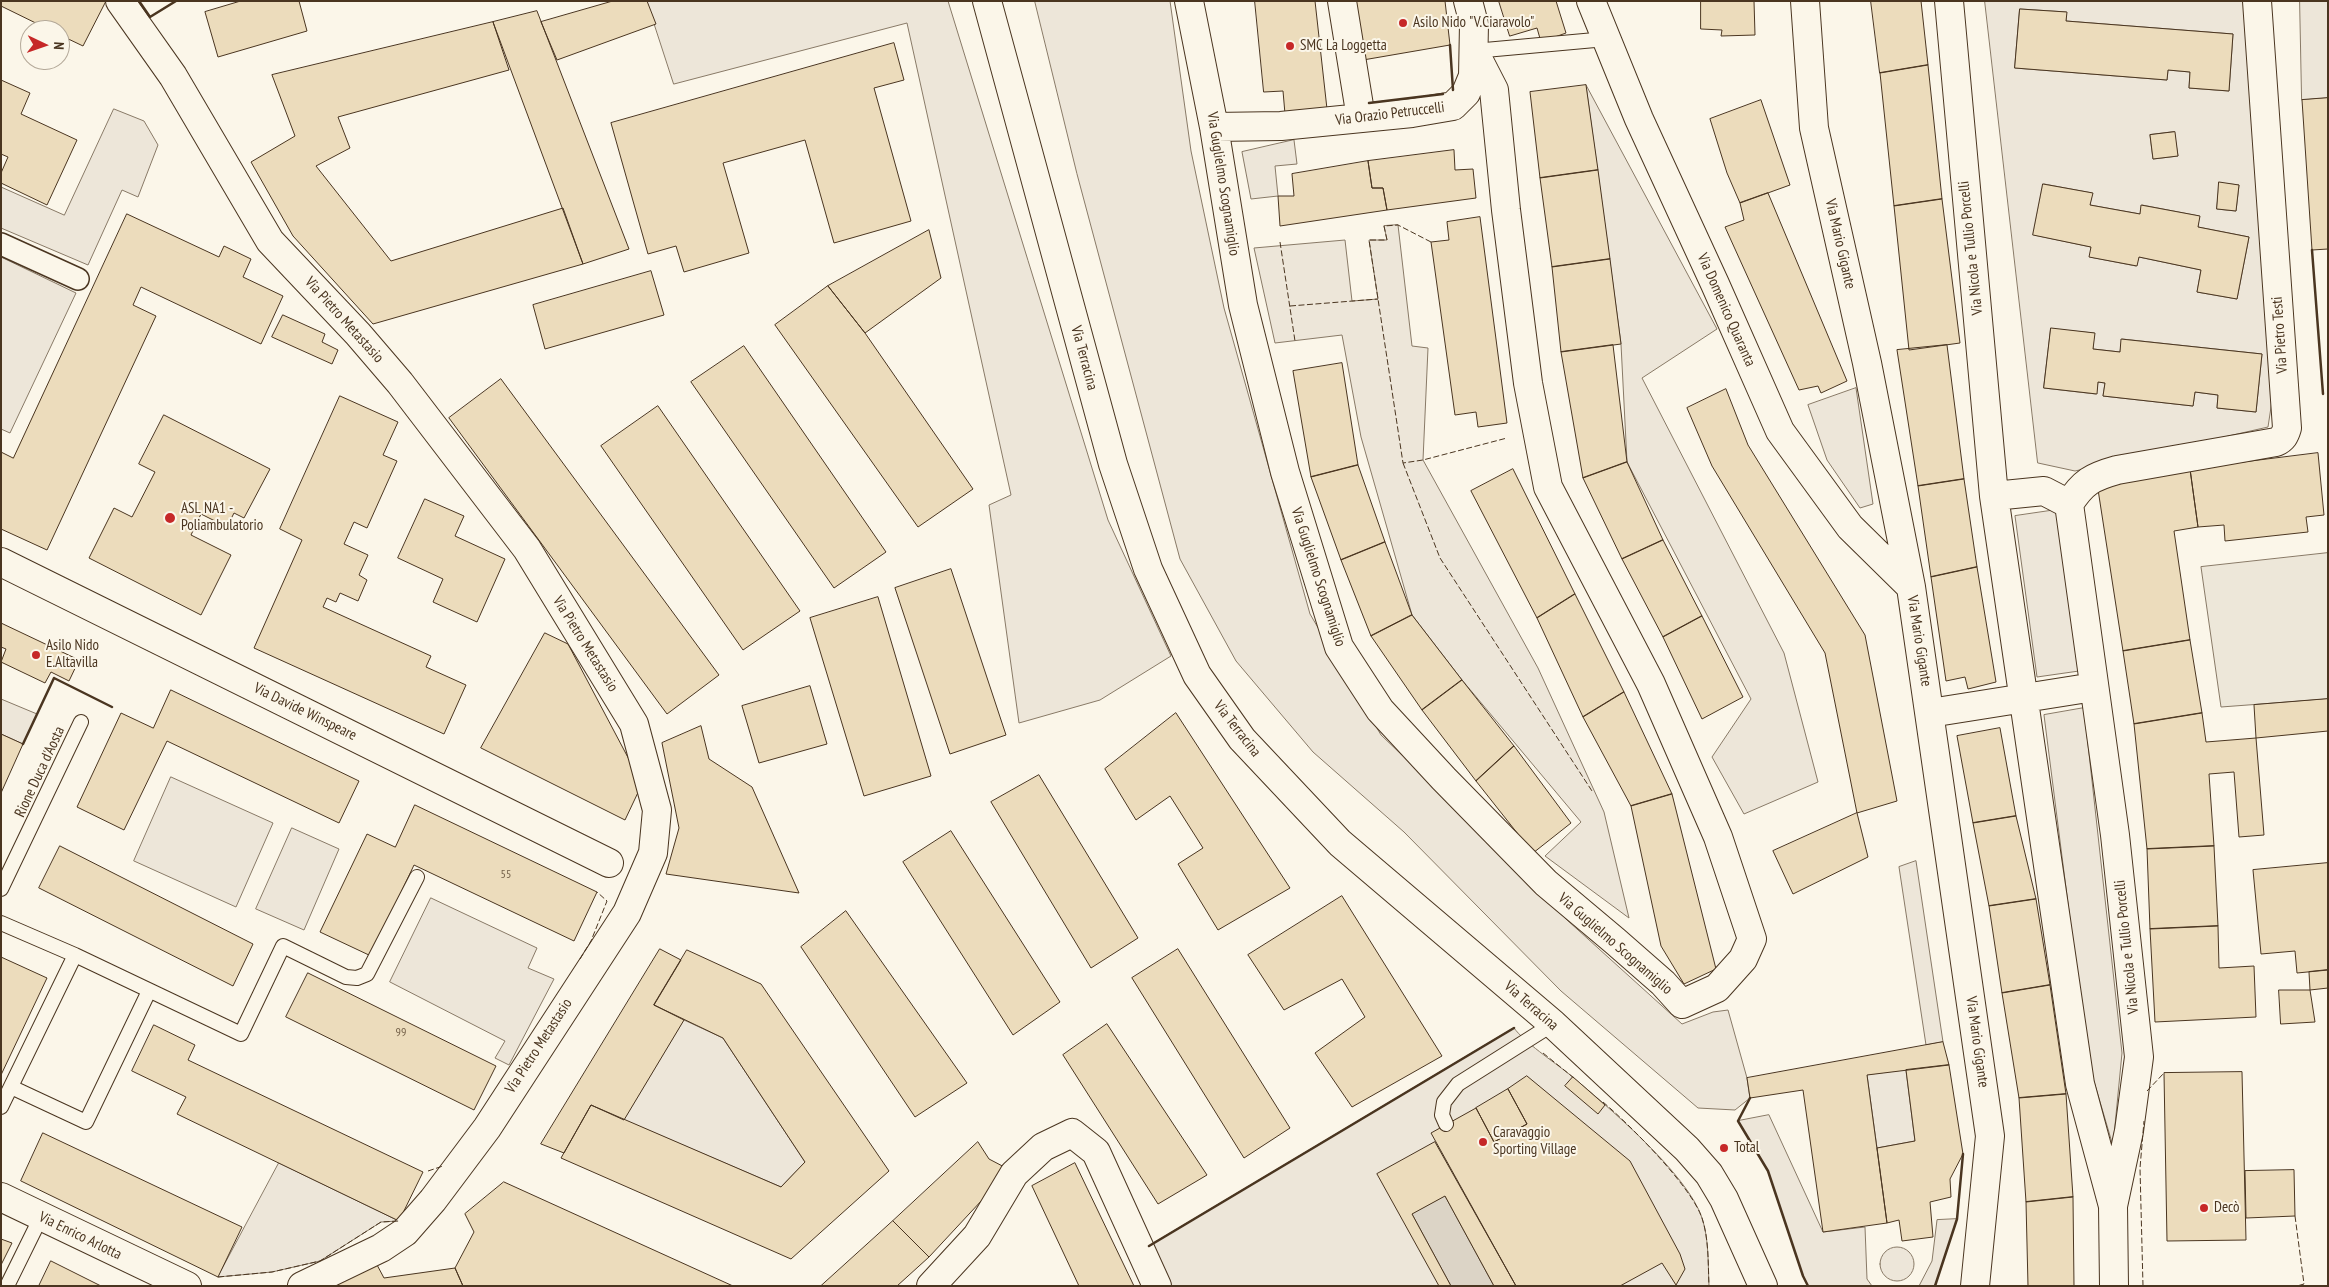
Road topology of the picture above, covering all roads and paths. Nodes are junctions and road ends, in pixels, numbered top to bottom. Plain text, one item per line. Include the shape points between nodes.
1 (120, 1) edge
2 (987, 1) edge
3 (1189, 1) edge
4 (1342, 1) edge
5 (1468, 1) edge
6 (1591, 1) edge
7 (1805, 1) edge
8 (1949, 1) edge
9 (2257, 1) edge
10 (1606, 39) junction
11 (1474, 51) junction
12 (1361, 118) junction
13 (1214, 127) junction
14 (1, 244) edge
15 (78, 279) dead end
16 (1994, 496) junction
17 (2069, 504) junction
18 (1, 562) edge
19 (1911, 587) junction
20 (2094, 687) junction
21 (2023, 698) junction
22 (1930, 713) junction
23 (81, 722) dead end
24 (609, 863) dead end
25 (417, 877) dead end
26 (1, 889) edge
27 (1, 923) edge
28 (75, 956) junction
29 (149, 991) junction
30 (1553, 1024) junction
31 (11, 1087) junction
32 (1, 1107) edge
33 (1446, 1124) dead end
34 (1, 1197) edge
35 (2113, 1206) junction
36 (41, 1217) junction
37 (156, 1280) edge
38 (7, 1286) edge
39 (187, 1286) edge
40 (302, 1286) edge
41 (931, 1286) edge
42 (1157, 1286) edge
43 (1763, 1286) edge
44 (1975, 1286) edge
45 (2114, 1286) edge

1 - 40 street, Via Pietro Metastasio via 173,76 270,241 400,383 527,550 634,724 657,810 653,853 627,913 487,1128 455,1171 405,1232 381,1248
2 - 30 street, Via Terracina via 1113,464 1148,569 1197,675 1242,739 1340,843
3 - 13 street, Via Guglielmo Scognamiglio
4 - 12 street
5 - 11 street, Via Orazio Petruccelli via 1474,24
6 - 10 street, Via Domenico Quaranta
7 - 19 street, Via Mario Gigante via 1814,128 1867,363
8 - 16 street, Via Nicola e Tullio Porcelli
9 - 17 street, Via Pietro Testi via 2285,434 2276,442 2097,475 2085,483
10 - 11 lane
10 - 19 street, Via Domenico Quaranta via 1780,431 1850,527
11 - 12 street, Via Orazio Petruccelli via 1473,76 1466,93 1453,106
11 - 13 street, Via Guglielmo Scognamiglio via 1494,90 1528,384 1548,486 1651,684 1718,837 1752,939 1743,959 1717,988 1682,1004 1636,959 1546,883 1444,779 1380,710 1339,647 1285,472 1243,305
12 - 13 street, Via Orazio Petruccelli via 1281,126
14 - 15 street
16 - 17 street via 2044,491
16 - 21 street, Via Nicola e Tullio Porcelli
17 - 20 street, Via Nicola e Tullio Porcelli
18 - 24 street, Via Davide Winspeare
19 - 22 street, Via Mario Gigante
20 - 21 street
20 - 35 street, Via Nicola e Tullio Porcelli via 2115,835 2139,1057 2129,1131
21 - 22 street
21 - 35 street, Via Nicola e Tullio Porcelli via 2080,1084
22 - 44 street, Via Mario Gigante via 1990,1136
23 - 26 lane, Rione Duca d'Aosta
25 - 29 lane via 367,974 357,978 346,977 283,946 241,1034
27 - 28 lane
28 - 29 lane
28 - 31 lane
29 - 31 lane via 86,1122
30 - 33 lane via 1458,1084 1444,1102 1442,1115
30 - 43 street, Via Terracina via 1687,1149 1709,1174 1724,1199
31 - 32 lane
34 - 36 street, Via Enrico Arlotta
35 - 45 street, Via Nicola e Tullio Porcelli
36 - 37 street, Via Enrico Arlotta
36 - 38 lane
37 - 39 street, Via Enrico Arlotta
41 - 42 street via 978,1236 1014,1174 1043,1147 1072,1133 1096,1152

